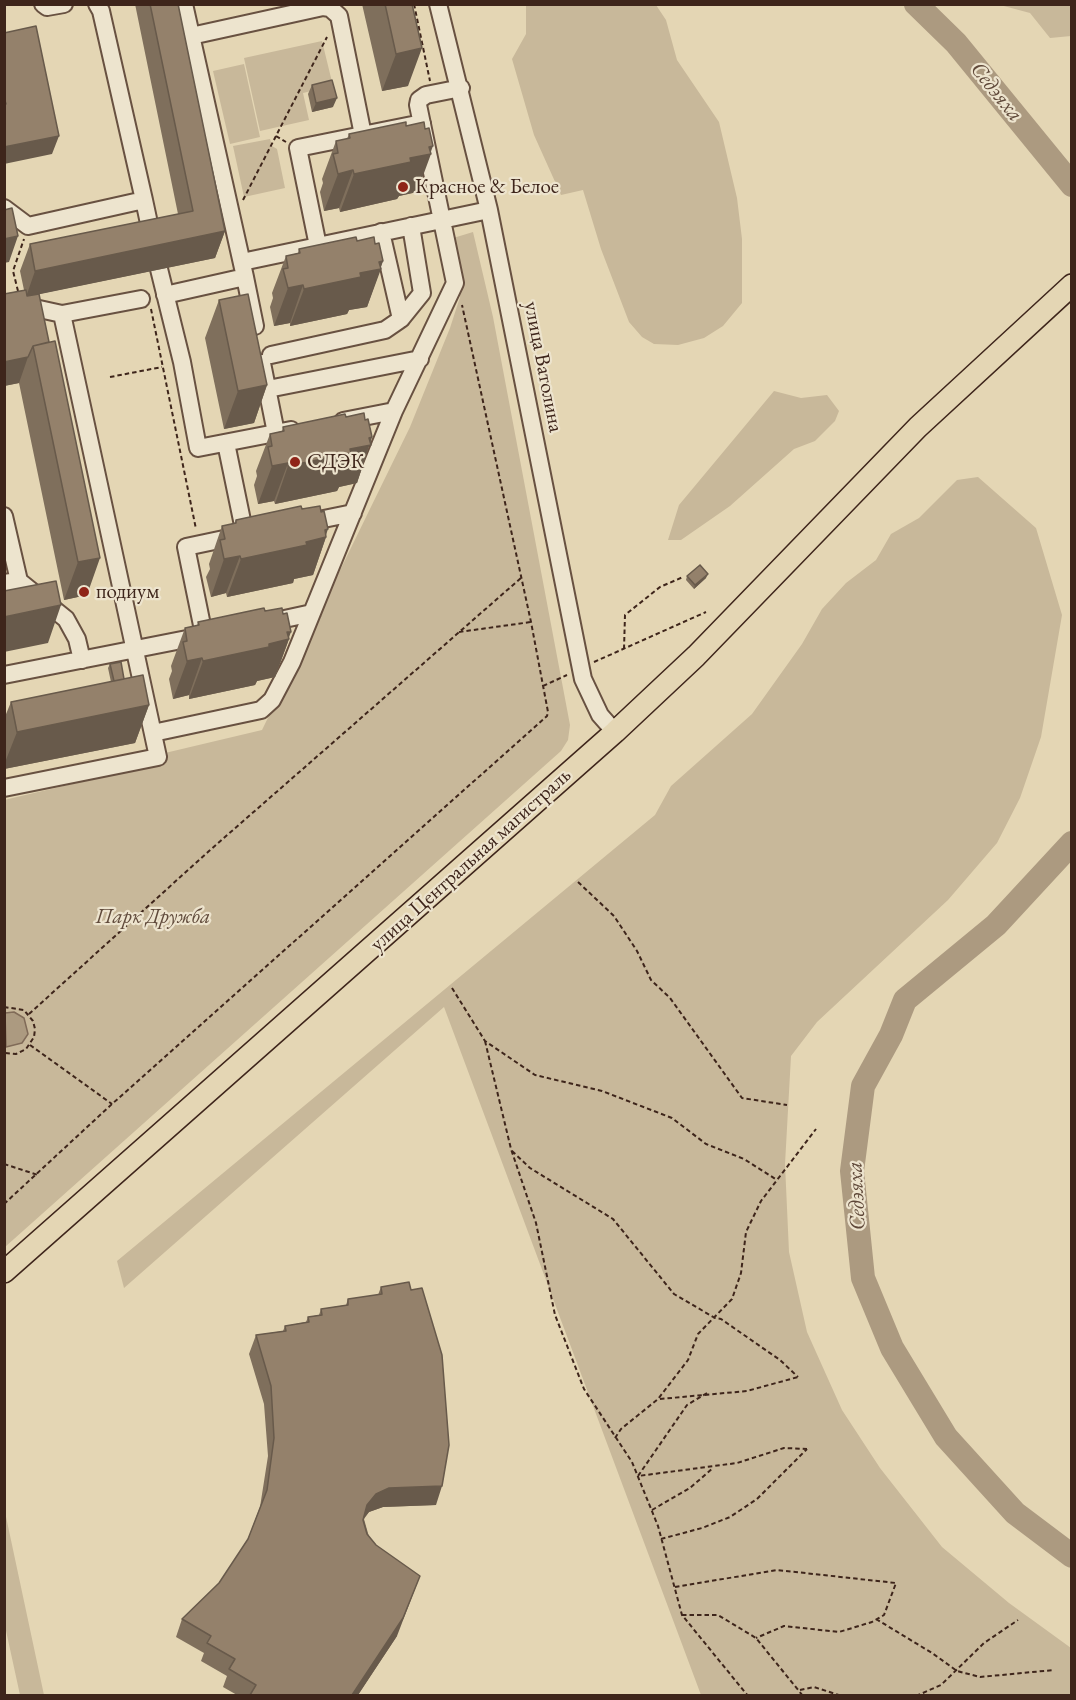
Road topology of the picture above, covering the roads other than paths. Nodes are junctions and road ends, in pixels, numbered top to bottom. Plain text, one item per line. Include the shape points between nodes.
1 (43, 4) edge
2 (64, 4) edge
3 (97, 4) edge
4 (184, 4) edge
5 (438, 4) edge
6 (191, 36) junction
7 (461, 88) junction
8 (422, 123) junction
9 (363, 135) junction
10 (144, 200) junction
11 (4, 208) edge
12 (489, 210) junction
13 (443, 219) junction
14 (411, 226) junction
15 (381, 232) junction
16 (153, 243) edge
17 (318, 246) junction
18 (159, 269) dead end
19 (244, 270) junction
20 (1071, 285) edge
21 (165, 295) junction
22 (141, 299) dead end
23 (13, 307) edge
24 (62, 314) junction
25 (401, 320) junction
26 (271, 355) dead end
27 (420, 359) junction
28 (268, 389) junction
29 (394, 411) junction
30 (330, 423) edge
31 (308, 427) edge
32 (276, 433) junction
33 (226, 442) junction
34 (353, 513) junction
35 (4, 516) edge
36 (288, 526) edge
37 (266, 530) edge
38 (245, 535) junction
39 (12, 582) edge
40 (312, 613) junction
41 (247, 627) edge
42 (225, 631) edge
43 (204, 635) junction
44 (135, 649) junction
45 (82, 660) junction
46 (4, 675) edge
47 (615, 732) junction
48 (153, 733) junction
49 (4, 788) edge
50 (4, 1272) edge

1 - 2 street
3 - 10 street
4 - 6 street
5 - 7 street, улица Ватолина
6 - 9 street via 330,8 339,16
6 - 19 street
7 - 8 street via 422,97 418,105
7 - 12 street, улица Ватолина
8 - 9 street
8 - 13 street
9 - 17 street via 298,148
10 - 11 street via 28,226
10 - 16 street
12 - 13 street
12 - 47 street, улица Ватолина via 580,669 590,698
13 - 14 street
13 - 27 street via 455,283
14 - 15 street
14 - 25 street via 422,293
15 - 17 street
15 - 25 street
17 - 19 street
18 - 21 street
19 - 21 street
19 - 28 street
20 - 47 main road, улица Центральная магистраль via 918,427 696,656
21 - 33 street via 198,448
22 - 24 street
23 - 24 street
24 - 44 street
25 - 26 street via 385,330
27 - 28 street
27 - 29 street
28 - 32 street
29 - 30 street
29 - 34 street
31 - 32 street
32 - 33 street
33 - 38 street
34 - 36 street
34 - 40 street
35 - 39 street
37 - 38 street
38 - 43 street via 186,547
39 - 45 street via 66,619
40 - 41 street
40 - 48 street via 292,662 267,707
42 - 43 street
43 - 44 street
44 - 45 street
44 - 48 street via 137,689
45 - 46 street
47 - 50 main road, улица Центральная магистраль
48 - 49 street via 158,757

